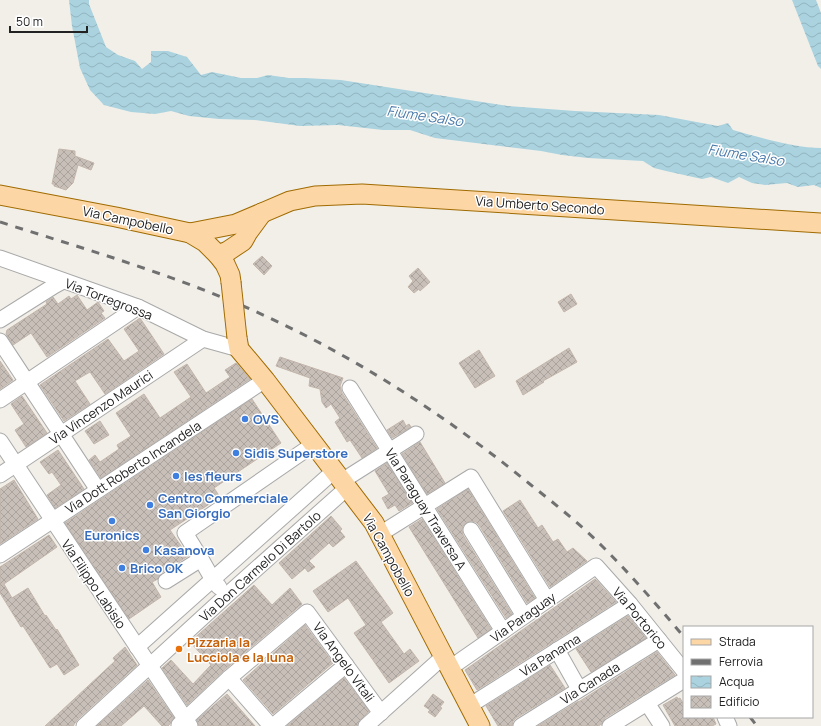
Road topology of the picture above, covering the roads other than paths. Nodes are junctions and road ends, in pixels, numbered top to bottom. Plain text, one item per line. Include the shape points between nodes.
1 (0, 195) edge
2 (262, 213) junction
3 (236, 224) junction
4 (821, 224) edge
5 (190, 233) junction
6 (243, 242) junction
7 (218, 255) junction
8 (0, 258) edge
9 (230, 279) junction
10 (63, 281) junction
11 (138, 307) junction
12 (0, 320) edge
13 (203, 339) junction
14 (0, 342) edge
15 (238, 344) junction
16 (265, 380) junction
17 (26, 382) junction
18 (350, 388) dead end
19 (0, 400) edge
20 (61, 434) junction
21 (416, 434) dead end
22 (0, 441) edge
23 (314, 444) junction
24 (389, 451) junction
25 (16, 465) junction
26 (0, 475) edge
27 (341, 480) junction
28 (98, 490) junction
29 (424, 506) junction
30 (52, 520) junction
31 (471, 530) dead end
32 (380, 534) junction
33 (0, 555) edge
34 (201, 559) junction
35 (596, 566) joint
36 (213, 580) junction
37 (166, 581) dead end
38 (227, 595) junction
39 (547, 600) junction
40 (630, 604) junction
41 (524, 616) junction
42 (503, 631) junction
43 (659, 640) junction
44 (137, 647) junction
45 (556, 650) junction
46 (447, 662) junction
47 (346, 665) junction
48 (150, 666) junction
49 (683, 669) edge
50 (228, 678) junction
51 (683, 681) edge
52 (579, 689) junction
53 (647, 703) junction
54 (469, 706) junction
55 (380, 713) junction
56 (184, 724) edge
57 (618, 724) edge
58 (84, 726) edge
59 (272, 726) edge
60 (366, 726) edge
61 (480, 726) edge
62 (521, 726) edge
63 (662, 726) edge

1 - 5 main road, Via Campobello
2 - 3 main road, Via Umberto Secondo
2 - 4 main road, Via Umberto Secondo via 290,201 315,196 362,194
2 - 6 main road
3 - 5 main road, Via Umberto Secondo
3 - 7 main road via 225,236
5 - 7 main road, Via Campobello via 206,242
6 - 7 main road
6 - 9 main road
7 - 9 main road, Via Campobello via 225,264
8 - 10 street, Via Torregrossa
9 - 15 main road, bridge
10 - 11 street, Via Torregrossa
10 - 12 street
11 - 13 street, Via Torregrossa
11 - 17 street
13 - 15 street, Via Torregrossa
13 - 20 street, Via Vincenzo Maurici
14 - 17 street
15 - 16 main road, Via Campobello
16 - 23 main road, Via Campobello
16 - 28 street, Via Dott Roberto Incandela
17 - 19 street
17 - 20 street
18 - 24 street, Via Paraguay Traversa A
20 - 25 street, Via Vincenzo Maurici
20 - 28 street
21 - 24 street
22 - 25 street, Via Filippo Labisio
23 - 27 main road, Via Campobello
23 - 34 street via 185,533
24 - 27 street
24 - 29 street, Via Paraguay Traversa A
25 - 26 street, Via Vincenzo Maurici
25 - 30 street, Via Filippo Labisio
27 - 32 main road, Via Campobello
27 - 36 street
27 - 38 street, Via Don Carmelo Di Bartolo
28 - 30 street, Via Dott Roberto Incandela
29 - 32 street
29 - 39 street via 471,477
29 - 42 street, Via Paraguay Traversa A
30 - 33 street, Via Dott Roberto Incandela
30 - 44 street, Via Filippo Labisio
31 - 41 street
32 - 46 main road, Via Campobello
34 - 36 street
34 - 37 street
35 - 39 street, Via Paraguay
35 - 40 street, Via Portorico
36 - 38 street
36 - 44 street
38 - 48 street, Via Don Carmelo Di Bartolo
39 - 41 street, Via Paraguay
40 - 43 street, Via Portorico
40 - 45 street, Via Panama
41 - 42 street, Via Paraguay
42 - 46 street, Via Paraguay
43 - 49 street, Via Portorico
43 - 52 street, Via Canada
44 - 48 street, Via Filippo Labisio
45 - 52 street
45 - 54 street, Via Panama
46 - 54 main road, Via Campobello
46 - 55 street, Via Paraguay
47 - 50 street, Via Angelo Vitali via 307,612
47 - 55 street, Via Angelo Vitali
47 - 59 street
48 - 56 street, Via Filippo Labisio
48 - 58 street, Via Don Carmelo Di Bartolo
50 - 56 street
50 - 59 street
51 - 53 street
52 - 62 street, Via Canada
53 - 57 street
53 - 63 street
54 - 61 main road, Via Campobello
55 - 60 street, Via Paraguay

